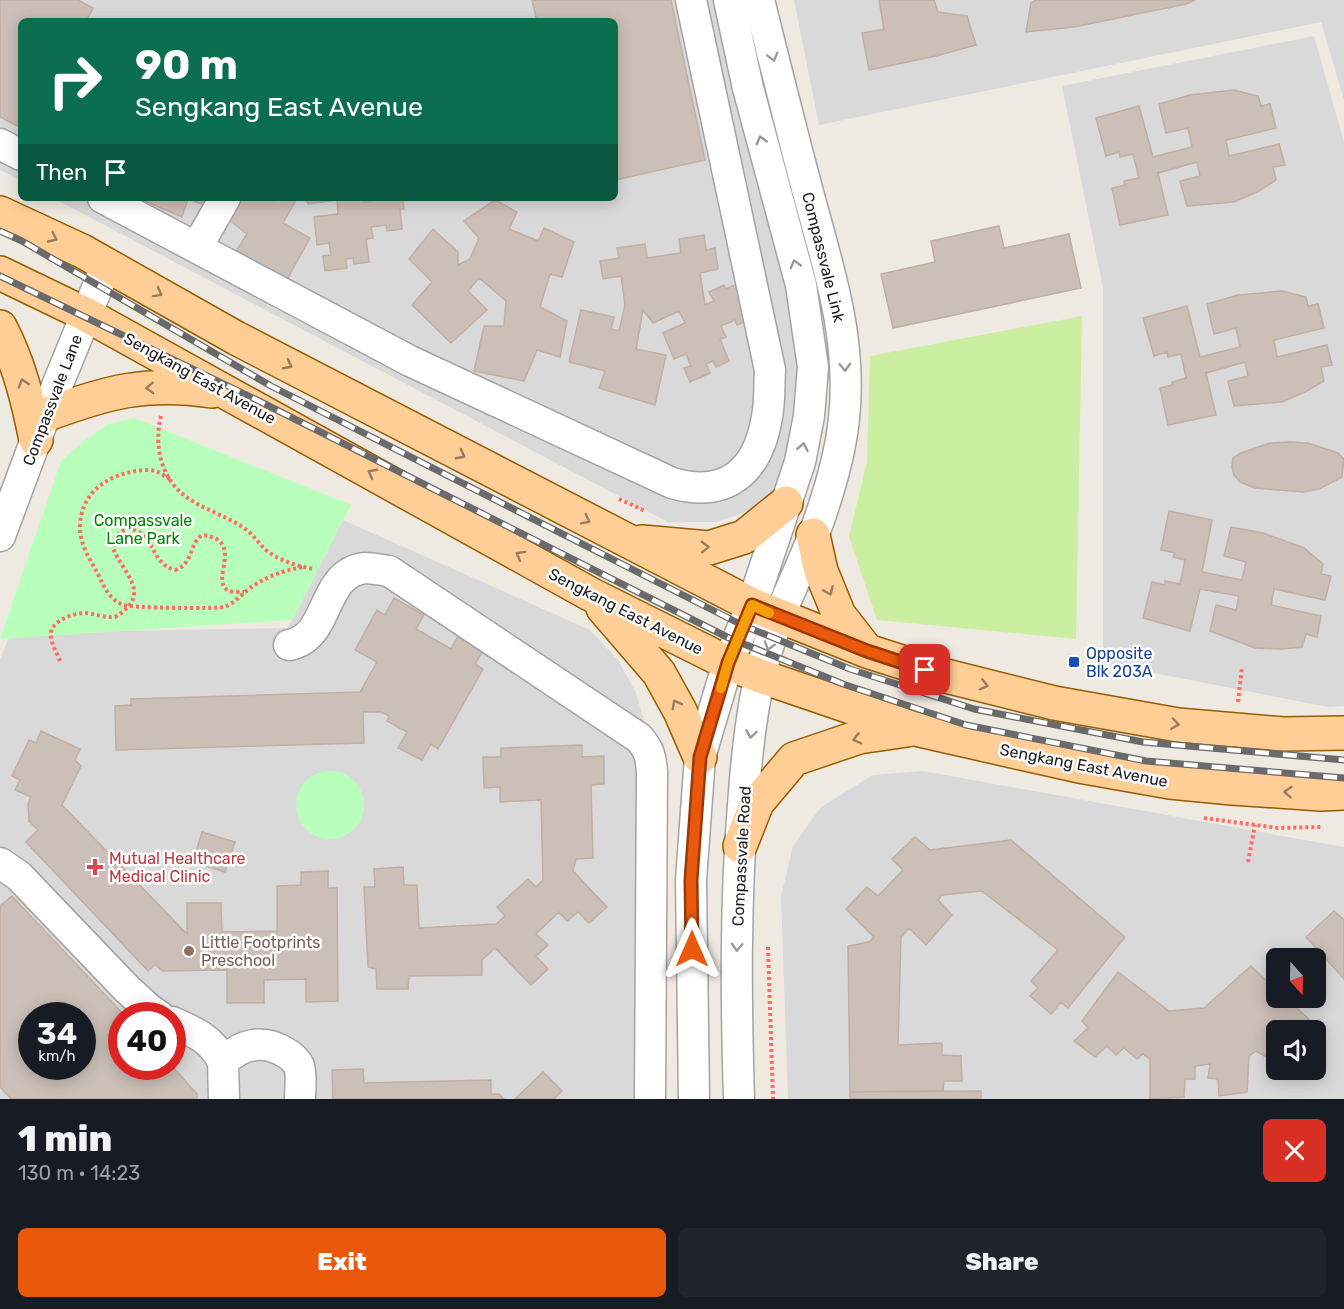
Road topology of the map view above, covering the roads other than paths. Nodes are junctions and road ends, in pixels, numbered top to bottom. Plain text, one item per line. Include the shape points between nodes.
1 (691, 0) edge
2 (729, 0) edge
3 (759, 0) edge
4 (0, 144) edge
5 (18, 153) edge
6 (109, 201) edge
7 (223, 201) edge
8 (0, 213) edge
9 (197, 247) junction
10 (107, 264) junction
11 (0, 273) edge
12 (85, 314) junction
13 (0, 327) edge
14 (229, 394) junction
15 (40, 428) junction
16 (786, 503) junction
17 (813, 535) junction
18 (0, 536) edge
19 (626, 540) junction
20 (590, 594) junction
21 (765, 611) junction
22 (289, 645) dead end
23 (867, 651) junction
24 (728, 663) junction
25 (760, 676) junction
26 (915, 729) junction
27 (1344, 733) edge
28 (700, 757) junction
29 (1344, 793) edge
30 (740, 846) junction
31 (0, 863) edge
32 (141, 1002) edge
33 (186, 1028) edge
34 (223, 1062) junction
35 (224, 1099) edge
36 (300, 1099) edge
37 (650, 1099) edge
38 (694, 1099) edge
39 (738, 1099) edge

1 - 9 street via 770,370 767,418 754,459 740,476 718,486 689,488 672,483 410,361
16 -> 2 street, Compassvale Link via 800,462 813,367 801,285 748,88
3 -> 17 street, Compassvale Link via 841,314 846,370 844,420 830,485
4 - 5 street
6 - 9 street
7 - 9 street
8 -> 10 main road
10 - 12 street, Compassvale Lane
10 -> 19 main road via 236,338
11 - 12 main road, Sengkang East Avenue
12 - 14 main road, Sengkang East Avenue
12 - 15 street, Compassvale Lane
15 -> 13 main road
14 -> 15 main road via 182,387 136,388 90,398
20 -> 14 main road, Sengkang East Avenue
15 - 18 street, Compassvale Lane
19 -> 16 main road via 709,548 744,537
16 - 21 street, Compassvale Link
17 - 21 street, Compassvale Link
17 -> 23 main road via 821,571 839,615
19 - 21 main road
20 - 24 main road, Sengkang East Avenue
28 -> 20 main road via 659,673
21 - 23 main road
21 - 24 street
21 -> 25 street, Compassvale Road
22 - 37 street via 299,644 313,631 338,581 365,568 388,571 639,738 650,752 652,772
23 -> 27 main road via 942,675 1054,703 1178,725 1283,734
24 - 25 main road, Sengkang East Avenue
24 - 28 street
25 - 26 main road, Sengkang East Avenue
25 -> 30 street, Compassvale Road via 747,759
29 -> 26 main road, Sengkang East Avenue via 1170,782
26 -> 30 main road via 859,737 794,759 757,803
28 - 38 street via 691,880
30 -> 39 street, Compassvale Road via 735,986
31 - 32 street via 19,876
33 - 34 street via 210,1041
34 - 35 street
34 - 36 street via 247,1046 277,1047 299,1066

